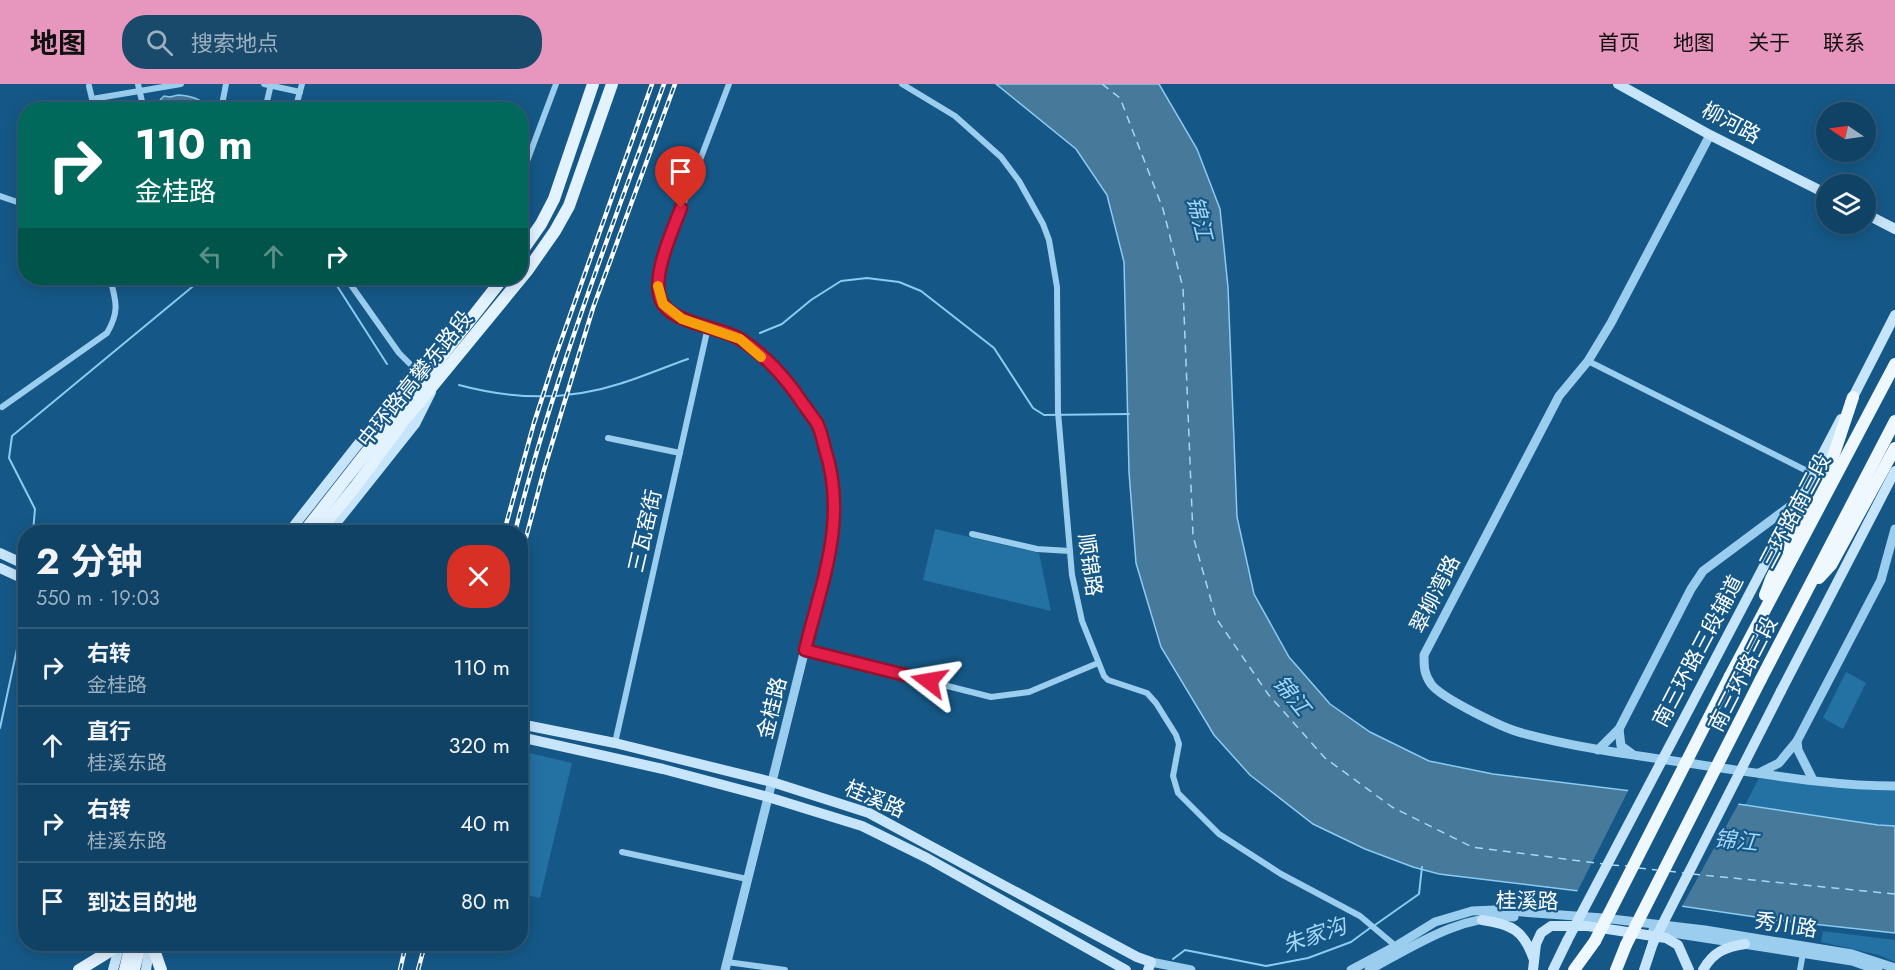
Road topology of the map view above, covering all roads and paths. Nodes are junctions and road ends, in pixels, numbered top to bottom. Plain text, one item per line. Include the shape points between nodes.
1 (181, 84) edge
2 (226, 84) edge
3 (268, 84) edge
4 (302, 84) edge
5 (556, 84) edge
6 (592, 84) edge
7 (612, 84) edge
8 (729, 84) edge
9 (902, 84) edge
10 (1618, 84) edge
11 (89, 86) dead end
12 (139, 88) edge
13 (300, 92) junction
14 (223, 102) edge
15 (266, 102) edge
16 (298, 102) edge
17 (1710, 135) junction
18 (528, 159) edge
19 (1816, 188) edge
20 (0, 196) edge
21 (18, 202) edge
22 (1876, 219) edge
23 (1895, 229) edge
24 (528, 243) edge
25 (528, 270) edge
26 (112, 285) edge
27 (351, 285) edge
28 (497, 285) edge
29 (516, 285) edge
30 (1895, 315) edge
31 (708, 327) junction
32 (1588, 361) junction
33 (1895, 364) edge
34 (423, 377) junction
35 (433, 387) junction
36 (1853, 397) junction
37 (1, 409) edge
38 (399, 420) junction
39 (1895, 421) edge
40 (608, 438) dead end
41 (1895, 448) edge
42 (680, 453) junction
43 (1895, 471) edge
44 (1813, 474) junction
45 (1801, 498) junction
46 (294, 525) edge
47 (310, 525) edge
48 (324, 525) edge
49 (335, 525) edge
50 (1895, 529) edge
51 (972, 534) dead end
52 (1070, 551) junction
53 (0, 552) edge
54 (18, 561) edge
55 (0, 568) edge
56 (18, 576) edge
57 (1808, 590) junction
58 (805, 650) junction
59 (1743, 651) junction
60 (1098, 663) junction
61 (1730, 676) joint
62 (528, 726) edge
63 (1619, 729) junction
64 (528, 739) edge
65 (1797, 741) junction
66 (615, 743) junction
67 (1598, 750) junction
68 (1634, 755) junction
69 (1759, 773) junction
70 (1814, 780) junction
71 (772, 782) junction
72 (1895, 786) edge
73 (768, 797) junction
74 (622, 852) dead end
75 (747, 879) junction
76 (1482, 920) junction
77 (1669, 925) joint
78 (1694, 937) joint
79 (1594, 941) junction
80 (1745, 944) junction
81 (1626, 945) junction
82 (1399, 949) junction
83 (110, 951) edge
84 (118, 951) edge
85 (129, 951) edge
86 (138, 951) edge
87 (150, 951) edge
88 (154, 951) edge
89 (1803, 953) junction
90 (1137, 957) junction
91 (726, 966) edge
92 (1149, 966) edge
93 (1534, 966) edge
94 (1895, 968) edge
95 (79, 970) edge
96 (113, 970) edge
97 (125, 970) edge
98 (134, 970) edge
99 (146, 970) edge
100 (161, 970) edge
101 (785, 970) edge
102 (1126, 970) edge
103 (1132, 970) edge
104 (1191, 970) edge
105 (1351, 970) edge
106 (1369, 970) edge
107 (1553, 970) edge
108 (1574, 970) edge
109 (1584, 970) edge
110 (1616, 970) edge
111 (1626, 970) edge
112 (1644, 970) edge
113 (1689, 970) edge
114 (1702, 970) edge
115 (1800, 970) edge
116 (1878, 970) edge

1 - 12 street
2 - 14 street
3 - 13 street
3 - 15 street
4 - 13 street
5 - 18 street
6 - 24 main road via 554,199
7 - 25 main road, 中环路高攀东路段 via 569,206
8 - 31 street via 666,249 657,285 663,304 682,319
9 - 52 street, 顺锦路 via 955,116 1001,157 1043,224 1057,287 1058,412
10 - 17 main road, 柳河路
11 - 12 street via 92,99
13 - 16 street
17 - 19 main road, 柳河路
17 - 32 street, 翠柳湾路
20 - 21 street
22 - 23 main road
26 - 37 street via 117,304 107,333
27 - 34 street via 399,353
28 - 34 main road, 中环路高攀东路段
29 - 35 main road, 中环路高攀东路段
30 - 36 main road, 南三环路三段辅道
31 - 42 street, 三瓦窑街
31 - 58 street, 金桂路 via 740,339 792,388 818,425 833,472 835,524
32 - 44 street
32 - 67 street, 翠柳湾路 via 1559,396 1424,655 1424,673 1432,687 1499,724 1520,733
33 - 59 highway, 三环路南三段
34 - 38 main road, 中环路高攀东路段
34 - 46 main road via 392,400
35 - 38 main road, 中环路高攀东路段
35 - 49 main road via 415,424
36 - 44 main road, 南三环路三段辅道
36 - 59 highway via 1833,457 1771,579
38 - 47 main road, 中环路高攀东路段
38 - 48 main road, 中环路高攀东路段 via 355,487
39 - 57 highway, 南三环路三段
40 - 42 street
41 - 57 highway via 1831,566
42 - 66 street, 三瓦窑街
43 - 112 main road, bridge via 1653,943
44 - 45 main road, 南三环路三段辅道
45 - 63 street via 1703,571
45 - 107 main road, 南三环路三段辅道, bridge
50 - 65 street via 1881,580
51 - 52 street via 1037,549
52 - 60 street, 顺锦路 via 1082,621
53 - 54 main road
55 - 56 main road
57 - 81 highway, 南三环路三段, bridge
58 - 60 street via 991,697 1029,692
58 - 71 street, 金桂路
59 - 61 highway, 三环路南三段
60 - 82 street, 顺锦路 via 1108,680 1147,693 1176,735 1179,753 1173,776 1184,801 1219,834 1281,874 1360,916
61 - 79 highway, 南三环路三段, bridge
62 - 66 main road, 桂溪路
63 - 67 street
63 - 68 street via 1621,746
64 - 73 main road, 桂溪路
65 - 69 street via 1779,763
65 - 70 street
66 - 71 main road, 桂溪路
67 - 68 street, 翠柳湾路
68 - 69 street, 翠柳湾路
69 - 70 street, 翠柳湾路
70 - 72 street, 翠柳湾路
71 - 73 street, 金桂路
71 - 90 main road, 桂溪路 via 869,813
73 - 75 street, 金桂路
73 - 102 main road, 桂溪路 via 862,826 927,858
74 - 75 street
75 - 91 street, 金桂路
76 - 78 street, 桂溪路 via 1504,917 1617,924
76 - 82 street, 桂溪路
76 - 93 main road via 1503,923 1519,932 1530,949
77 - 82 street, 桂溪路 via 1472,911 1435,922
77 - 94 street, 秀川路 via 1852,954
78 - 80 street, 秀川路
79 - 108 highway
79 - 109 highway
80 - 89 street, 秀川路
80 - 114 main road via 1727,946 1717,952
81 - 110 highway
81 - 111 highway
82 - 105 street, 桂溪路
82 - 106 street, 桂溪路
83 - 95 main road
84 - 96 main road
85 - 97 main road
86 - 98 main road
87 - 99 main road
88 - 100 main road
89 - 115 street
89 - 116 street, 秀川路 via 1852,961
90 - 92 main road, 桂溪路
90 - 103 main road
91 - 101 street
92 - 104 street, 桂溪路
93 - 113 main road via 1540,933 1551,926 1588,926 1666,938 1678,945

